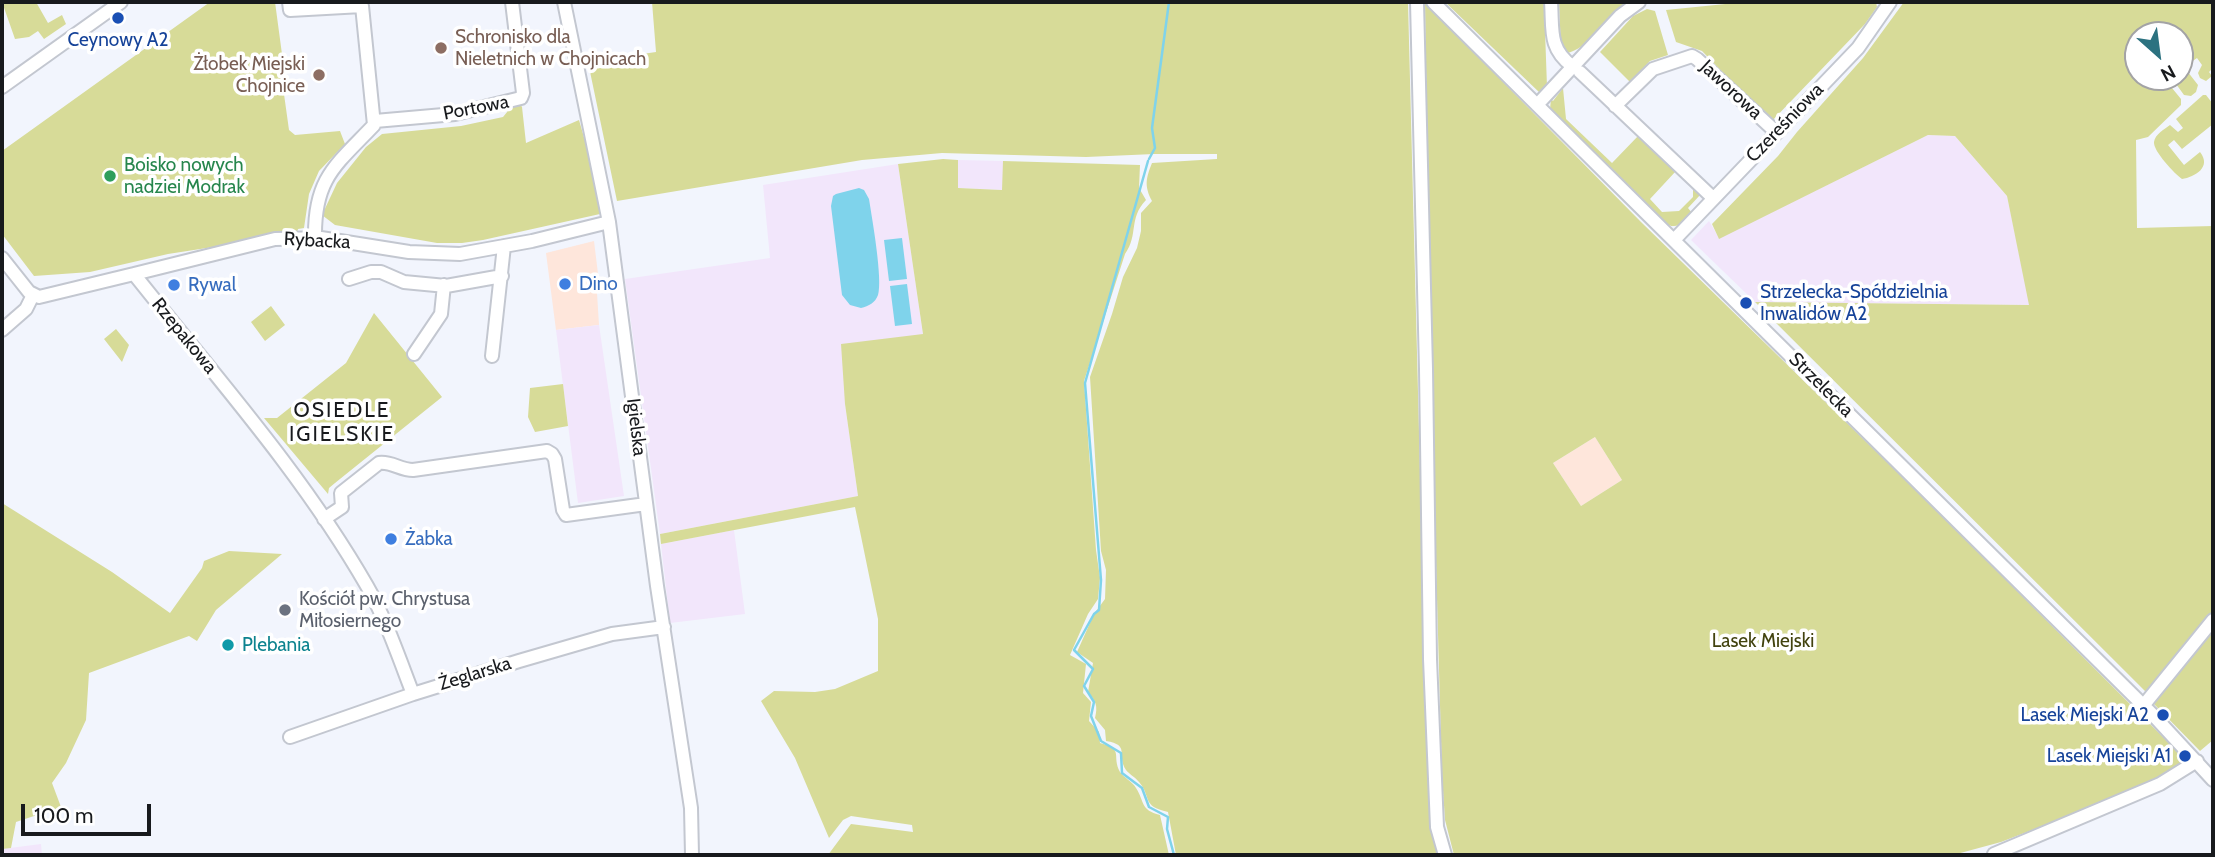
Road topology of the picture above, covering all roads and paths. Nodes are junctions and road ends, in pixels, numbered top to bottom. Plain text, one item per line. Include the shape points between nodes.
1 (121, 2) edge
2 (289, 2) edge
3 (512, 2) edge
4 (564, 2) edge
5 (1417, 2) edge
6 (1433, 2) edge
7 (1551, 2) edge
8 (1639, 2) edge
9 (1890, 2) edge
10 (1576, 69) junction
11 (2, 86) edge
12 (1537, 105) junction
13 (1615, 106) junction
14 (375, 121) junction
15 (1776, 132) junction
16 (1713, 198) junction
17 (609, 222) junction
18 (316, 237) junction
19 (1674, 240) junction
20 (504, 246) junction
21 (2, 258) edge
22 (134, 275) junction
23 (502, 276) junction
24 (349, 279) dead end
25 (444, 285) junction
26 (33, 295) junction
27 (2, 330) edge
28 (414, 354) dead end
29 (492, 356) dead end
30 (646, 504) junction
31 (324, 519) junction
32 (2213, 620) edge
33 (664, 627) junction
34 (413, 694) junction
35 (2143, 706) junction
36 (290, 737) dead end
37 (2197, 761) junction
38 (2210, 776) edge
39 (692, 855) edge
40 (1445, 855) edge
41 (1992, 855) edge

1 - 11 street
2 - 14 street via 290,10 362,6
3 - 14 street, Portowa via 521,98 455,114
4 - 17 street, Igielska
5 - 40 street via 1430,659 1437,827
6 - 12 street, Strzelecka
7 - 10 street via 1555,48
8 - 10 street via 1620,16
9 - 15 street, Czereśniowa via 1858,48
10 - 12 street
10 - 13 street
12 - 19 street, Strzelecka
13 - 15 street, Jaworowa via 1653,69 1692,56
13 - 16 street
14 - 18 street via 322,185
15 - 16 street, Czereśniowa
16 - 19 street, Czereśniowa
17 - 20 street, Rybacka
17 - 30 street, Igielska
18 - 20 street, Rybacka via 436,254
18 - 22 street, Rybacka via 275,239
19 - 35 street, Strzelecka
20 - 23 street
21 - 26 street
22 - 26 street
22 - 31 street, Rzepakowa via 275,447
23 - 25 street
23 - 29 street
24 - 25 street via 381,272 404,282
25 - 28 street via 441,314
26 - 27 street via 26,309
30 - 31 street via 566,515 555,459 547,451 413,470 379,463 341,493 342,507
30 - 33 street, Igielska
31 - 34 street, Rzepakowa via 368,587
32 - 35 street
33 - 34 street, Żeglarska via 612,634
33 - 39 street, Igielska via 691,807
34 - 36 street, Żeglarska
35 - 37 street, Strzelecka
37 - 38 street, Strzelecka
37 - 41 street via 2160,784

